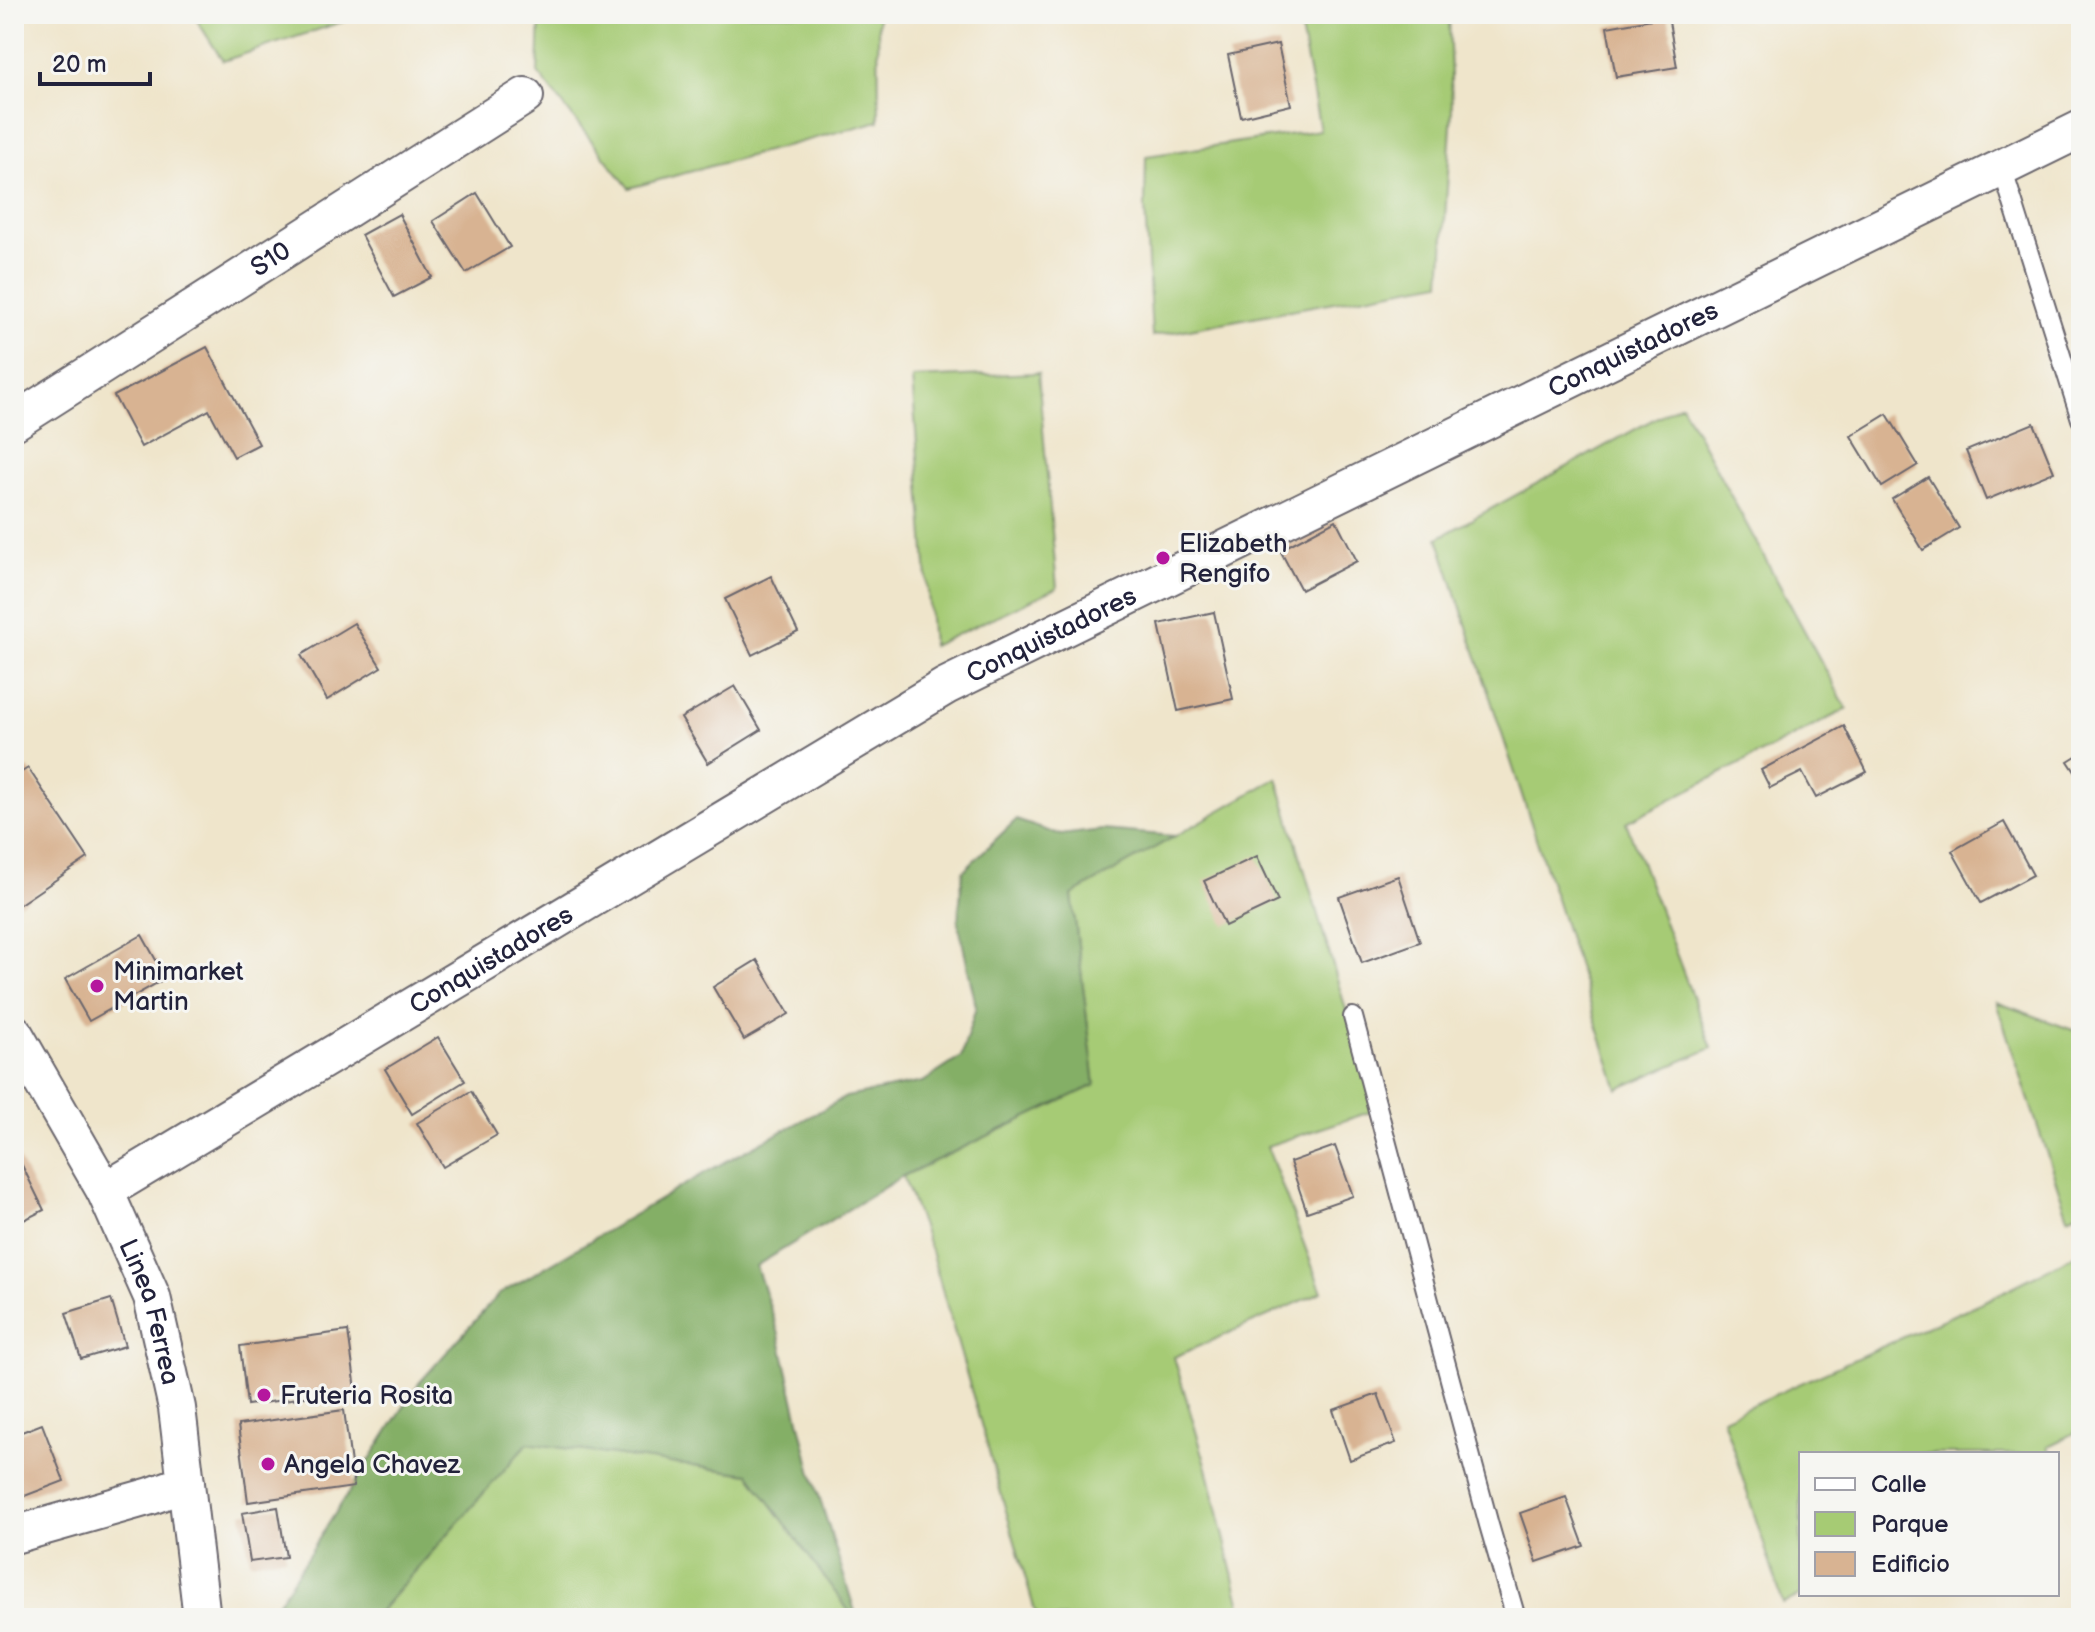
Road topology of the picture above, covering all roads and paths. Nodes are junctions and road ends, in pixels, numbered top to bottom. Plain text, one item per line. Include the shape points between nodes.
1 (525, 96) dead end
2 (2081, 129) edge
3 (2002, 168) junction
4 (2081, 419) edge
5 (14, 422) edge
6 (1353, 1017) dead end
7 (14, 1033) edge
8 (105, 1191) junction
9 (186, 1483) junction
10 (14, 1535) edge
11 (202, 1618) edge
12 (1516, 1618) edge

1 - 5 street, S10
2 - 3 street, Conquistadores
3 - 4 lane
3 - 8 street, Conquistadores via 946,686
6 - 12 lane
7 - 8 street, Linea Ferrea
8 - 9 street, Linea Ferrea via 152,1297 177,1408
9 - 10 street
9 - 11 street, Linea Ferrea

